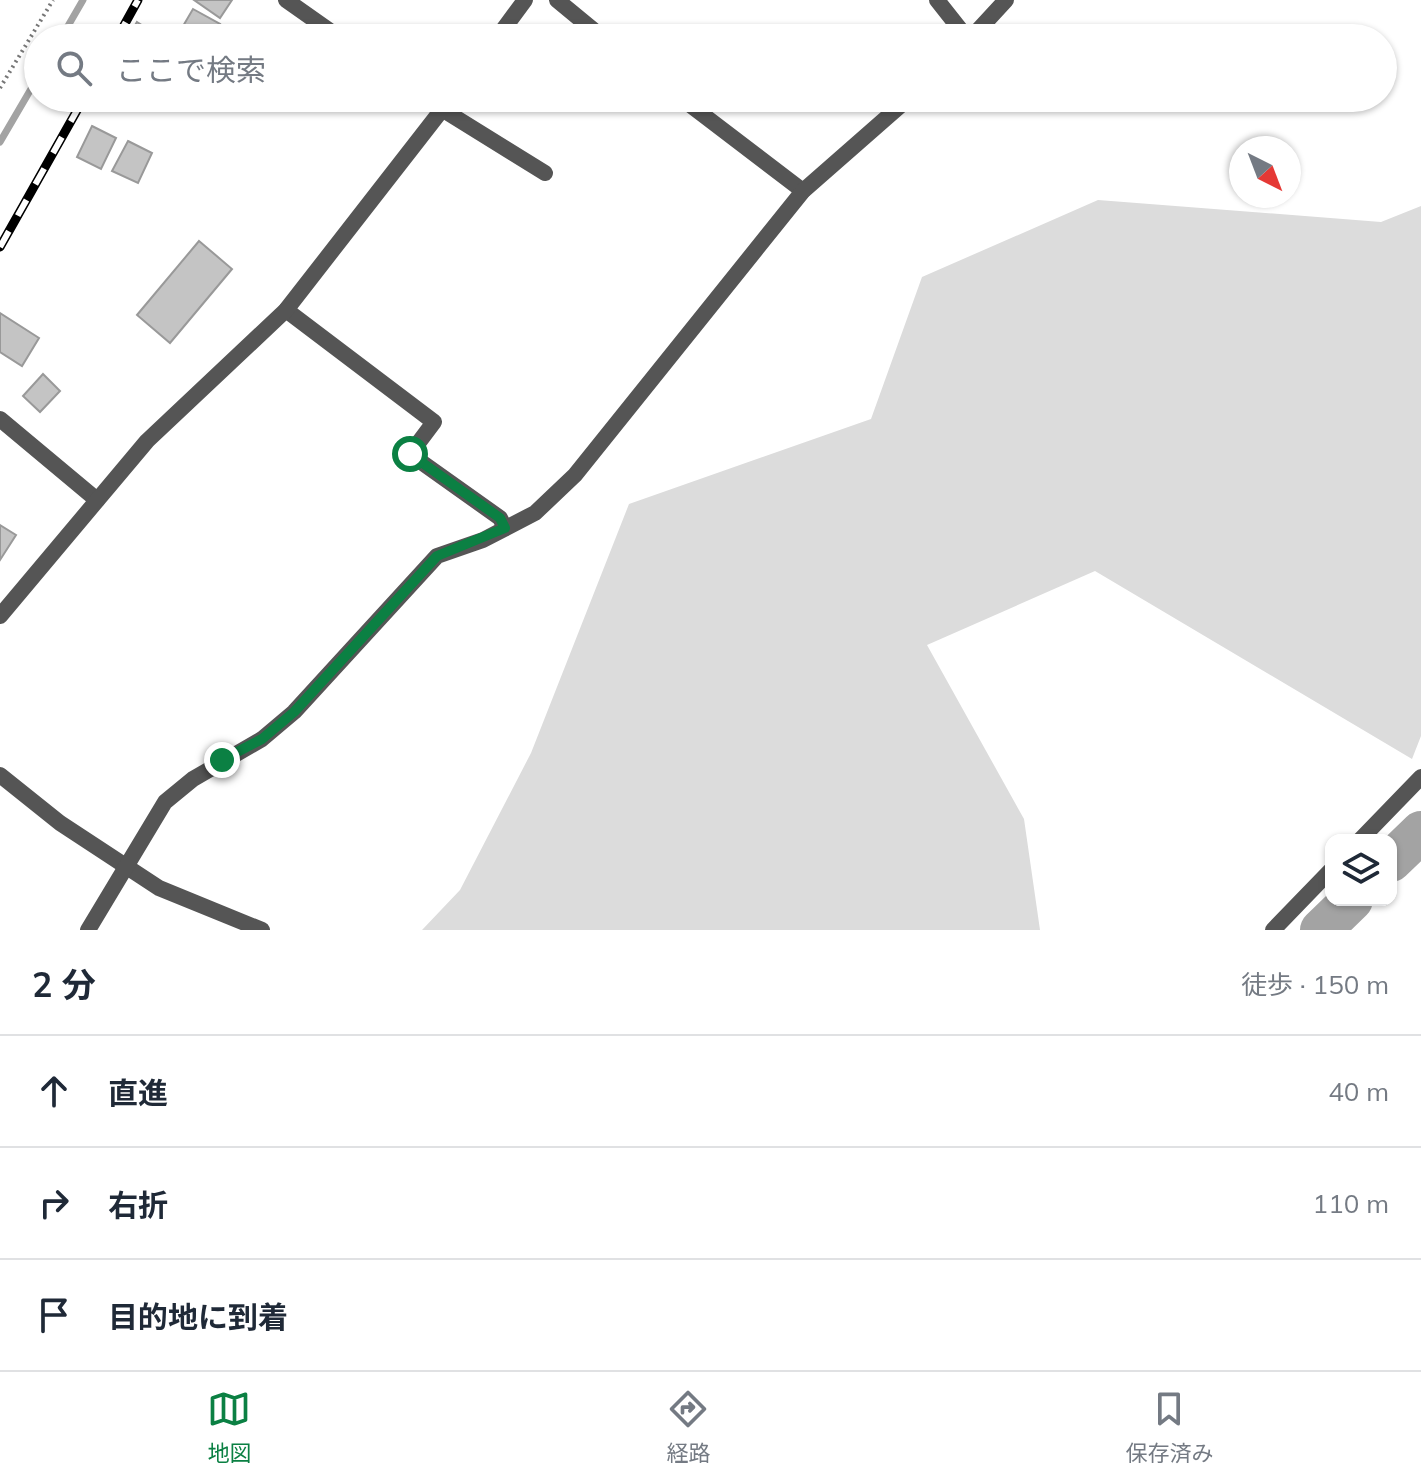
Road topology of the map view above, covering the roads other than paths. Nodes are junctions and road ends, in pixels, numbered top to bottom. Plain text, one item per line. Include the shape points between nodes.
1 (286, 0) edge
2 (525, 0) edge
3 (557, 0) edge
4 (937, 0) edge
5 (1006, 0) edge
6 (320, 24) edge
7 (507, 24) edge
8 (586, 24) edge
9 (957, 24) edge
10 (983, 24) edge
11 (440, 112) edge
12 (457, 112) edge
13 (699, 112) edge
14 (893, 112) edge
15 (545, 173) dead end
16 (803, 191) junction
17 (286, 310) junction
18 (0, 419) edge
19 (97, 500) junction
20 (505, 528) junction
21 (0, 616) edge
22 (0, 775) edge
23 (1421, 777) edge
24 (1366, 834) edge
25 (123, 866) junction
26 (1325, 876) edge
27 (88, 930) edge
28 (262, 930) edge
29 (1273, 930) edge

1 - 6 street
2 - 7 street
3 - 8 street
4 - 9 street
5 - 10 street
11 - 17 street
12 - 15 street
13 - 16 street
14 - 16 street
16 - 20 street via 575,475 535,513
17 - 19 street via 158,430
17 - 20 street via 434,422 410,454 500,518
18 - 19 street
19 - 21 street
20 - 25 street via 437,556 294,712 165,802
22 - 25 street
23 - 24 street
25 - 27 street
25 - 28 street via 159,888
26 - 29 street

